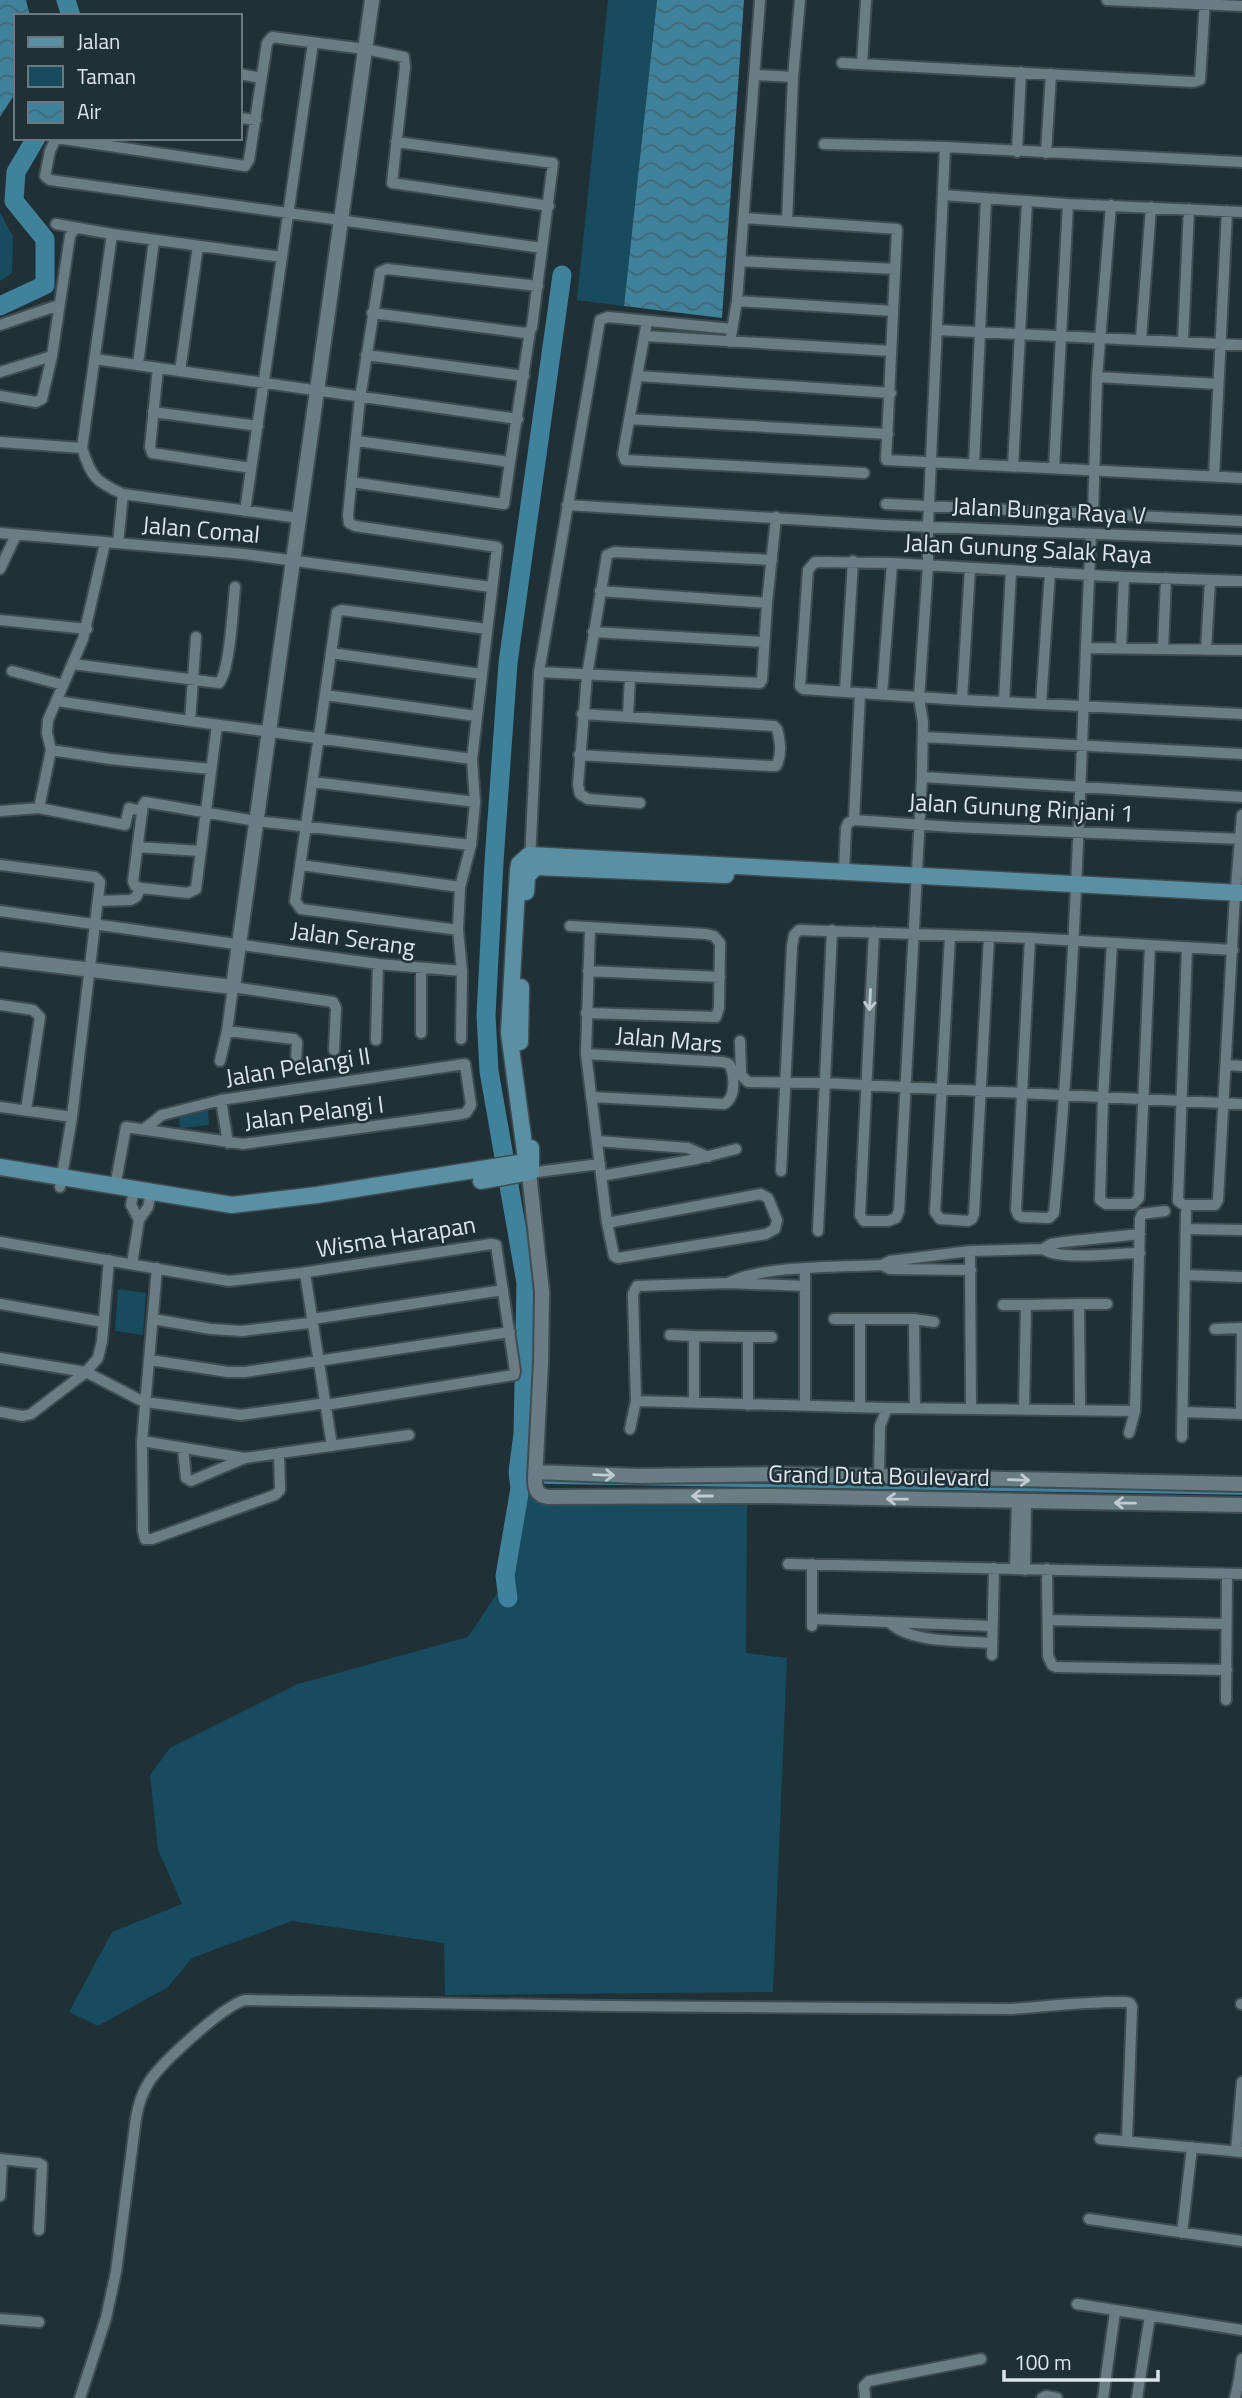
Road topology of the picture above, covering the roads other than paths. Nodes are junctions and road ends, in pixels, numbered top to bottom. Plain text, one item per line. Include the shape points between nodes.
1 (372, 0) edge
2 (760, 0) edge
3 (800, 0) edge
4 (866, 0) edge
5 (1107, 0) edge
6 (1205, 2) edge
7 (1242, 6) edge
8 (313, 43) junction
9 (366, 49) junction
10 (842, 63) dead end
11 (862, 64) junction
12 (1021, 72) junction
13 (242, 74) edge
14 (1051, 74) junction
15 (756, 75) junction
16 (793, 77) junction
17 (261, 78) junction
18 (242, 118) edge
19 (256, 120) junction
20 (55, 140) edge
21 (70, 140) edge
22 (396, 142) junction
23 (824, 144) dead end
24 (945, 148) junction
25 (1017, 152) junction
26 (1046, 153) junction
27 (1242, 162) edge
28 (943, 195) junction
29 (986, 199) junction
30 (1027, 201) junction
31 (1068, 204) junction
32 (549, 205) junction
33 (1111, 205) junction
34 (1151, 206) junction
35 (1189, 209) junction
36 (1227, 211) junction
37 (1242, 212) edge
38 (290, 213) junction
39 (744, 218) junction
40 (341, 221) junction
41 (787, 221) junction
42 (56, 224) dead end
43 (78, 228) junction
44 (113, 234) junction
45 (154, 240) junction
46 (198, 246) junction
47 (542, 248) junction
48 (282, 257) junction
49 (740, 261) junction
50 (895, 269) junction
51 (538, 286) junction
52 (737, 301) junction
53 (59, 305) junction
54 (893, 311) junction
55 (372, 313) junction
56 (647, 321) junction
57 (0, 325) edge
58 (732, 329) junction
59 (937, 330) junction
60 (530, 331) junction
61 (980, 331) junction
62 (1020, 333) junction
63 (645, 336) junction
64 (1061, 336) junction
65 (1101, 338) junction
66 (1141, 340) junction
67 (1183, 340) junction
68 (730, 342) junction
69 (1221, 344) junction
70 (1242, 345) edge
71 (891, 351) junction
72 (366, 355) junction
73 (52, 356) junction
74 (95, 359) junction
75 (138, 365) junction
76 (158, 368) junction
77 (180, 371) junction
78 (0, 372) edge
79 (524, 376) junction
80 (638, 376) junction
81 (1097, 377) junction
82 (262, 382) junction
83 (1218, 384) junction
84 (317, 392) junction
85 (891, 393) junction
86 (0, 396) edge
87 (360, 398) junction
88 (153, 412) junction
89 (518, 419) junction
90 (629, 419) junction
91 (258, 426) junction
92 (888, 434) junction
93 (357, 441) junction
94 (0, 442) edge
95 (82, 449) junction
96 (510, 462) junction
97 (932, 462) junction
98 (974, 464) junction
99 (1013, 466) junction
100 (251, 468) junction
101 (1054, 468) junction
102 (1094, 471) junction
103 (864, 473) dead end
104 (1214, 476) junction
105 (1242, 478) edge
106 (351, 482) junction
107 (123, 494) junction
108 (886, 504) dead end
109 (567, 505) junction
110 (929, 507) junction
111 (245, 512) junction
112 (1093, 515) junction
113 (776, 517) junction
114 (299, 518) junction
115 (1242, 521) edge
116 (928, 526) junction
117 (0, 533) edge
118 (16, 535) junction
119 (1091, 535) junction
120 (1242, 540) edge
121 (105, 543) junction
122 (118, 543) junction
123 (772, 560) junction
124 (293, 561) junction
125 (853, 561) junction
126 (892, 563) junction
127 (928, 565) junction
128 (970, 568) junction
129 (0, 569) edge
130 (1011, 570) junction
131 (1049, 572) junction
132 (1089, 575) junction
133 (1124, 577) junction
134 (1166, 578) junction
135 (1210, 581) junction
136 (1242, 581) edge
137 (235, 587) dead end
138 (491, 587) junction
139 (600, 591) junction
140 (767, 603) junction
141 (0, 620) edge
142 (87, 629) junction
143 (487, 629) junction
144 (593, 632) junction
145 (196, 637) dead end
146 (764, 642) junction
147 (1086, 648) junction
148 (1121, 648) junction
149 (1163, 649) junction
150 (1206, 650) junction
151 (1242, 650) edge
152 (331, 653) junction
153 (73, 664) junction
154 (12, 671) dead end
155 (539, 672) junction
156 (481, 674) junction
157 (587, 674) junction
158 (630, 677) junction
159 (193, 679) junction
160 (63, 685) junction
161 (845, 691) junction
162 (860, 692) junction
163 (882, 694) junction
164 (325, 695) junction
165 (919, 698) junction
166 (962, 700) junction
167 (57, 701) junction
168 (1004, 702) junction
169 (1041, 703) junction
170 (1083, 705) junction
171 (582, 714) junction
172 (1242, 714) edge
173 (476, 716) junction
174 (628, 716) junction
175 (190, 721) junction
176 (217, 725) junction
177 (269, 732) junction
178 (923, 737) junction
179 (319, 738) junction
180 (1081, 744) junction
181 (51, 750) junction
182 (1242, 754) edge
183 (579, 755) junction
184 (472, 759) junction
185 (211, 769) junction
186 (922, 777) junction
187 (313, 782) junction
188 (1079, 787) junction
189 (1236, 797) edge
190 (475, 802) junction
191 (640, 803) dead end
192 (39, 808) junction
193 (0, 811) edge
194 (142, 811) junction
195 (205, 813) junction
196 (1242, 815) edge
197 (854, 820) junction
198 (256, 821) junction
199 (918, 825) junction
200 (306, 827) junction
201 (1080, 832) junction
202 (1241, 839) edge
203 (471, 845) junction
204 (137, 847) junction
205 (201, 851) junction
206 (530, 862) junction
207 (1, 865) edge
208 (301, 865) junction
209 (844, 871) junction
210 (916, 879) junction
211 (460, 887) junction
212 (141, 888) junction
213 (1075, 888) junction
214 (1239, 896) edge
215 (98, 901) junction
216 (0, 911) edge
217 (94, 924) junction
218 (570, 926) dead end
219 (590, 927) junction
220 (458, 930) junction
221 (832, 930) junction
222 (874, 932) junction
223 (914, 934) junction
224 (950, 936) junction
225 (989, 937) junction
226 (1030, 938) junction
227 (1072, 941) junction
228 (1112, 943) junction
229 (239, 944) junction
230 (1150, 945) junction
231 (1187, 947) junction
232 (1233, 950) junction
233 (0, 959) edge
234 (378, 964) junction
235 (421, 969) junction
236 (91, 971) junction
237 (462, 971) junction
238 (588, 971) junction
239 (720, 977) junction
240 (233, 987) junction
241 (0, 1005) edge
242 (586, 1013) junction
243 (227, 1031) junction
244 (421, 1033) dead end
245 (461, 1039) dead end
246 (376, 1040) dead end
247 (740, 1041) dead end
248 (334, 1050) dead end
249 (586, 1054) junction
250 (219, 1061) dead end
251 (296, 1062) dead end
252 (1226, 1065) junction
253 (1242, 1066) edge
254 (785, 1082) junction
255 (824, 1083) junction
256 (866, 1086) junction
257 (905, 1088) junction
258 (940, 1090) junction
259 (981, 1092) junction
260 (1022, 1094) junction
261 (591, 1097) junction
262 (1065, 1097) junction
263 (1103, 1098) junction
264 (221, 1100) junction
265 (1142, 1100) junction
266 (1182, 1101) junction
267 (1224, 1103) junction
268 (1242, 1104) edge
269 (0, 1107) edge
270 (26, 1110) junction
271 (466, 1113) joint
272 (72, 1117) junction
273 (144, 1129) junction
274 (597, 1141) junction
275 (228, 1143) junction
276 (736, 1149) dead end
277 (708, 1157) junction
278 (0, 1167) edge
279 (525, 1168) junction
280 (601, 1170) junction
281 (781, 1171) dead end
282 (0, 1177) edge
283 (61, 1183) junction
284 (115, 1187) junction
285 (142, 1196) junction
286 (1165, 1211) dead end
287 (1186, 1212) dead end
288 (139, 1220) junction
289 (607, 1223) junction
290 (1186, 1229) junction
291 (1242, 1230) edge
292 (818, 1231) dead end
293 (1140, 1234) junction
294 (0, 1242) edge
295 (1043, 1249) junction
296 (971, 1251) junction
297 (1140, 1253) junction
298 (109, 1260) junction
299 (132, 1264) junction
300 (882, 1265) junction
301 (158, 1268) junction
302 (806, 1268) junction
303 (971, 1270) junction
304 (303, 1273) junction
305 (1187, 1275) junction
306 (1242, 1277) edge
307 (728, 1283) junction
308 (805, 1286) junction
309 (503, 1290) junction
310 (0, 1304) edge
311 (1079, 1304) junction
312 (1107, 1304) dead end
313 (1003, 1305) dead end
314 (1026, 1305) junction
315 (153, 1319) junction
316 (834, 1319) dead end
317 (860, 1319) junction
318 (914, 1319) junction
319 (311, 1321) junction
320 (103, 1322) junction
321 (934, 1322) dead end
322 (1242, 1328) edge
323 (1215, 1329) dead end
324 (510, 1332) junction
325 (670, 1335) dead end
326 (694, 1336) junction
327 (748, 1337) junction
328 (772, 1337) dead end
329 (0, 1358) edge
330 (149, 1360) junction
331 (317, 1362) junction
332 (86, 1372) junction
333 (143, 1401) junction
334 (636, 1401) junction
335 (694, 1403) junction
336 (323, 1405) junction
337 (748, 1405) junction
338 (805, 1405) junction
339 (860, 1407) junction
340 (887, 1408) junction
341 (915, 1408) junction
342 (971, 1408) junction
343 (1024, 1409) junction
344 (1080, 1409) junction
345 (1135, 1410) junction
346 (0, 1412) edge
347 (1184, 1412) junction
348 (1241, 1414) edge
349 (630, 1429) dead end
350 (1129, 1433) dead end
351 (409, 1435) dead end
352 (1182, 1437) dead end
353 (142, 1441) junction
354 (328, 1447) junction
355 (183, 1448) junction
356 (279, 1453) junction
357 (245, 1458) junction
358 (879, 1476) junction
359 (535, 1480) junction
360 (1242, 1484) edge
361 (775, 1485) junction
362 (1154, 1493) junction
363 (1022, 1501) junction
364 (1242, 1505) edge
365 (788, 1564) dead end
366 (812, 1564) junction
367 (994, 1569) junction
368 (1020, 1569) junction
369 (1047, 1569) junction
370 (1227, 1574) junction
371 (1242, 1574) edge
372 (1048, 1620) junction
373 (891, 1624) junction
374 (1226, 1624) junction
375 (992, 1626) junction
376 (992, 1643) junction
377 (992, 1655) dead end
378 (1227, 1670) junction
379 (1226, 1700) dead end
380 (1242, 2082) edge
381 (1100, 2139) dead end
382 (1127, 2140) junction
383 (1192, 2147) junction
384 (1239, 2152) edge
385 (1, 2159) edge
386 (0, 2196) edge
387 (1089, 2219) dead end
388 (39, 2230) dead end
389 (1182, 2233) junction
390 (1242, 2241) edge
391 (1077, 2304) dead end
392 (1115, 2312) junction
393 (1150, 2316) junction
394 (0, 2319) edge
395 (39, 2322) dead end
396 (1242, 2330) edge
397 (981, 2359) dead end
398 (1242, 2359) edge
399 (1241, 2381) edge
400 (80, 2398) edge
401 (865, 2398) edge
402 (1042, 2398) edge
403 (1057, 2398) edge
404 (1103, 2398) edge
405 (1137, 2398) edge
406 (1235, 2398) edge

1 - 9 street
2 - 15 street
3 - 16 street
4 - 11 street
5 - 6 street
6 - 7 street
6 - 14 street via 1200,80
8 - 9 street
8 - 17 street via 270,37
8 - 38 street
9 - 22 street via 405,60
9 - 40 street
10 - 11 street
11 - 12 street
12 - 14 street
12 - 25 street
13 - 17 street
14 - 26 street
15 - 16 street
15 - 39 street
16 - 41 street
17 - 19 street
18 - 19 street
19 - 21 street via 245,166
20 - 38 street via 45,176 50,180
22 - 32 street via 393,183
22 - 32 street via 554,163
23 - 24 street
24 - 25 street
24 - 28 street
25 - 26 street
26 - 27 street
28 - 29 street
28 - 59 street
29 - 30 street
29 - 61 street
30 - 31 street
30 - 62 street
31 - 33 street
31 - 64 street
32 - 47 street
33 - 34 street
33 - 65 street
34 - 35 street
34 - 66 street
35 - 36 street
35 - 67 street
36 - 37 street
36 - 69 street
38 - 40 street
38 - 48 street
39 - 41 street
39 - 49 street
40 - 47 street
40 - 84 street
41 - 50 street via 897,229
42 - 43 street
43 - 44 street
43 - 53 street via 71,236
44 - 45 street
44 - 74 street
45 - 46 street
45 - 75 street
46 - 48 street
46 - 77 street
47 - 51 street
48 - 82 street
49 - 50 street
49 - 52 street
50 - 54 street
51 - 55 street via 384,269 379,274
51 - 60 street
52 - 54 street
52 - 58 street
53 - 57 street
53 - 73 street
54 - 71 street
55 - 60 street
55 - 72 street
56 - 58 street
56 - 63 street
56 - 109 street via 600,320
58 - 68 street
59 - 61 street
59 - 97 street
60 - 79 street
61 - 62 street
61 - 98 street
62 - 64 street
62 - 99 street
63 - 68 street
63 - 80 street
64 - 65 street
64 - 101 street
65 - 66 street
65 - 81 street
66 - 67 street
67 - 69 street
68 - 71 street
69 - 70 street
69 - 83 street
71 - 85 street
72 - 79 street
72 - 87 street
73 - 78 street
73 - 86 street via 40,401
74 - 75 street
74 - 95 street
75 - 76 street
76 - 77 street
76 - 88 street
77 - 82 street
79 - 89 street
80 - 85 street
80 - 90 street
81 - 83 street
81 - 102 street
82 - 84 street
82 - 91 street
83 - 104 street
84 - 87 street
84 - 114 street
85 - 92 street
87 - 89 street
87 - 93 street
88 - 91 street
88 - 100 street via 150,449 154,454
89 - 96 street
90 - 92 street
90 - 103 street via 626,460
91 - 100 street
92 - 97 street via 886,460
93 - 96 street
93 - 106 street
94 - 95 street
95 - 107 street via 93,477
96 - 106 street via 504,504
97 - 98 street
97 - 110 street
98 - 99 street
99 - 101 street
100 - 111 street
101 - 102 street
102 - 104 street
102 - 112 street
104 - 105 street
106 - 138 street via 348,515 352,525 497,547
107 - 111 street
107 - 122 street
108 - 110 street
109 - 113 street, Jalan Bunga Raya V
109 - 155 street
110 - 112 street
110 - 116 street
111 - 114 street
112 - 115 street
113 - 116 street, Jalan Bunga Raya V
113 - 123 street
114 - 124 street
116 - 119 street, Jalan Bunga Raya V
116 - 127 street
117 - 118 street, Jalan Comal
118 - 121 street, Jalan Comal
118 - 129 street
119 - 120 street, Jalan Bunga Raya V
119 - 132 street
121 - 122 street, Jalan Comal
121 - 142 street
122 - 124 street, Jalan Comal
123 - 139 street via 608,553
123 - 140 street
124 - 138 street, Jalan Comal
124 - 177 street
125 - 126 street, Jalan Gunung Salak Raya
125 - 161 street
125 - 161 street, Jalan Gunung Salak Raya via 812,563 807,570 800,686
126 - 127 street, Jalan Gunung Salak Raya
126 - 163 street
127 - 128 street, Jalan Gunung Salak Raya
127 - 165 street
128 - 130 street, Jalan Gunung Salak Raya
128 - 166 street
130 - 131 street, Jalan Gunung Salak Raya
130 - 168 street
131 - 132 street, Jalan Gunung Salak Raya
131 - 169 street
132 - 133 street, Jalan Gunung Salak Raya
132 - 147 street
133 - 134 street, Jalan Gunung Salak Raya
133 - 148 street
134 - 135 street, Jalan Gunung Salak Raya
134 - 149 street
135 - 136 street, Jalan Gunung Salak Raya
135 - 150 street
137 - 159 street via 223,680
138 - 143 street
139 - 140 street
139 - 144 street
140 - 146 street
141 - 142 street
142 - 153 street
143 - 152 street via 340,610
143 - 156 street
144 - 146 street
144 - 157 street
145 - 159 street
146 - 158 street via 758,684
147 - 148 street
147 - 170 street
148 - 149 street
149 - 150 street
150 - 151 street
152 - 156 street
152 - 164 street
153 - 159 street
153 - 160 street
154 - 160 street
155 - 157 street
155 - 206 street
156 - 173 street
157 - 158 street
157 - 171 street
158 - 174 street
159 - 175 street
160 - 167 street
161 - 162 street
162 - 163 street
162 - 197 street
163 - 165 street
164 - 173 street
164 - 179 street
165 - 166 street
165 - 178 street
166 - 168 street
167 - 175 street
167 - 181 street via 47,725
168 - 169 street
169 - 170 street
170 - 172 street
170 - 180 street
171 - 174 street
171 - 183 street
173 - 184 street
174 - 183 street via 774,726 780,739 778,764
175 - 176 street
176 - 177 street
176 - 185 street
177 - 179 street
177 - 198 street
178 - 180 street
178 - 186 street
179 - 184 street
179 - 187 street
180 - 182 street
180 - 188 street
181 - 185 street
181 - 192 street
183 - 191 street via 578,785 583,797
184 - 190 street
185 - 195 street
186 - 188 street
186 - 199 street
187 - 190 street
187 - 200 street
188 - 189 street
188 - 201 street
190 - 203 street
192 - 193 street
192 - 194 street via 125,825 129,808
194 - 195 street via 145,802
194 - 204 street
195 - 198 street
195 - 205 street
196 - 202 street
197 - 199 street, Jalan Gunung Rinjani 1
197 - 209 street via 846,828
198 - 200 street
198 - 229 street
199 - 201 street, Jalan Gunung Rinjani 1
199 - 210 street
200 - 203 street
200 - 208 street
201 - 202 street, Jalan Gunung Rinjani 1
201 - 213 street
202 - 214 street
203 - 211 street
204 - 205 street
204 - 212 street via 132,881
205 - 212 street via 192,893
206 - 209 main road
206 - 210 main road via 540,867
206 - 279 main road via 519,1030 533,1165 532,1171
207 - 215 street via 98,877
208 - 211 street
208 - 220 street via 295,901 300,909
209 - 210 main road
210 - 213 main road
210 - 223 street
211 - 220 street
212 - 215 street via 131,900
213 - 214 main road
213 - 227 street
214 - 232 street
215 - 217 street
216 - 217 street, Jalan Serang
217 - 229 street, Jalan Serang
217 - 236 street
218 - 219 street
219 - 238 street
219 - 239 street via 713,936 721,948
220 - 237 street
221 - 222 street
221 - 254 street via 804,929 794,935
221 - 255 street
222 - 223 street
222 -> 256 street
223 - 224 street
223 - 257 street
224 - 225 street
224 - 258 street
225 - 226 street
225 - 259 street
226 - 227 street
226 - 260 street
227 - 228 street
227 - 262 street
228 - 230 street
228 - 263 street
229 - 234 street, Jalan Serang
229 - 240 street
230 - 231 street
230 - 265 street
231 - 232 street
231 - 266 street
232 - 252 street
233 - 236 street
234 - 235 street, Jalan Serang
234 - 246 street
235 - 237 street, Jalan Serang
235 - 244 street
236 - 240 street
236 - 272 street
237 - 245 street
238 - 239 street
238 - 242 street
239 - 242 street via 719,1012 713,1018
240 - 243 street
240 - 248 street via 333,1002
241 - 270 street via 33,1010 40,1017
242 - 249 street
243 - 250 street
243 - 251 street via 294,1039
247 - 254 street via 744,1081
249 - 261 street
249 - 261 street, Jalan Mars via 727,1062 732,1068 731,1099 724,1104
252 - 253 street
252 - 267 street
254 - 255 street
254 - 281 street
255 - 256 street
255 - 292 street
256 - 257 street
256 - 257 street via 860,1216 866,1221 894,1220 898,1215
257 - 258 street
258 - 259 street
258 - 259 street via 936,1216 968,1221 974,1214
259 - 260 street
260 - 262 street
260 - 262 street via 1016,1210 1022,1217 1049,1218 1054,1213
261 - 274 street
262 - 263 street
263 - 265 street
263 - 265 street via 1100,1200 1106,1205 1133,1204 1139,1198
264 - 271 street, Jalan Pelangi II via 465,1064 471,1105
264 - 273 street, Jalan Pelangi II via 162,1115
264 - 275 street
265 - 266 street
266 - 267 street
266 - 267 street via 1178,1201 1184,1205 1218,1203
267 - 268 street
269 - 270 street
270 - 272 street
271 - 275 street, Jalan Pelangi I via 266,1142
272 - 283 street
273 - 275 street, Jalan Pelangi I
273 - 284 street, Jalan Pelangi I via 126,1127
274 - 277 street via 688,1148
274 - 280 street
276 - 277 street
277 - 280 street
278 - 283 main road
279 - 280 street
279 - 285 main road via 242,1205
279 - 359 street via 542,1292
280 - 289 street
282 - 283 main road
283 - 284 main road
283 - 285 main road
284 - 285 main road
285 - 288 street via 147,1210
285 - 288 street via 132,1208
286 - 293 street via 1142,1214
287 - 290 street
288 - 299 street
289 - 289 street via 761,1194 769,1200 777,1220 769,1233 618,1258 612,1252
290 - 291 street
290 - 305 street
293 - 295 street via 1063,1242
293 - 297 street
294 - 298 street
295 - 296 street
295 - 297 street via 1063,1255
296 - 300 street
296 - 303 street
297 - 345 street
298 - 299 street
298 - 320 street
299 - 301 street
300 - 302 street
300 - 303 street via 890,1269
301 - 304 street via 229,1281
301 - 315 street
302 - 307 street via 740,1276
302 - 308 street
303 - 342 street
304 - 309 street, Wisma Harapan via 491,1244 497,1247
304 - 319 street, Wisma Harapan
305 - 306 street
305 - 347 street
307 - 308 street
307 - 334 street via 646,1284 634,1289
308 - 338 street
309 - 319 street
309 - 324 street, Wisma Harapan
310 - 320 street
311 - 312 street
311 - 314 street
311 - 344 street
313 - 314 street
314 - 343 street
315 - 319 street via 242,1331
315 - 330 street
316 - 317 street
317 - 318 street
317 - 339 street
318 - 321 street
318 - 341 street
319 - 331 street, Wisma Harapan
320 - 332 street via 101,1350
322 - 323 street
322 - 348 street
324 - 331 street
324 - 336 street, Wisma Harapan via 512,1376
325 - 326 street
326 - 327 street
326 - 335 street
327 - 328 street
327 - 337 street
329 - 332 street
330 - 331 street via 237,1372
330 - 333 street
331 - 336 street, Wisma Harapan
332 - 333 street
332 - 346 street via 31,1414
333 - 336 street via 241,1415
333 - 353 street
334 - 335 street
334 - 349 street
335 - 337 street
336 - 354 street
337 - 338 street
338 - 339 street
339 - 340 street
340 - 341 street
340 - 358 street via 880,1426
341 - 342 street
342 - 343 street
343 - 344 street
344 - 345 street
345 - 350 street
347 - 348 street
347 - 352 street
351 - 354 street
353 - 355 street
353 - 356 street via 145,1539 275,1496 280,1490
354 - 356 street
355 - 357 street
355 - 357 street via 189,1481
356 - 357 street
358 - 361 street, Grand Duta Boulevard
358 -> 362 street, Grand Duta Boulevard
359 -> 361 street, Grand Duta Boulevard via 638,1476
361 -> 359 street, Grand Duta Boulevard via 548,1497 538,1494
360 - 362 street, Grand Duta Boulevard
363 -> 361 street, Grand Duta Boulevard
362 -> 363 street, Grand Duta Boulevard
362 - 364 street, Grand Duta Boulevard
363 - 368 street
365 - 366 street
366 - 367 street
366 - 373 street via 812,1623
367 - 368 street
367 - 375 street
368 - 369 street
369 - 370 street
369 - 372 street
370 - 371 street
370 - 374 street
372 - 374 street
372 - 378 street via 1048,1656 1056,1667
373 - 375 street
373 - 376 street via 918,1637
374 - 378 street
375 - 376 street
376 - 377 street
378 - 379 street
380 - 384 street
381 - 382 street
382 - 383 street
382 - 400 street via 1132,2007 1126,2002 1011,2009 245,2000 230,2006 177,2052 142,2095 116,2272
383 - 384 street
383 - 389 street
385 - 386 street
385 - 388 street via 42,2165
387 - 389 street
389 - 390 street
391 - 392 street
392 - 393 street
392 - 404 street
393 - 396 street
393 - 405 street
394 - 395 street
397 - 401 street via 869,2381 864,2386
398 - 399 street
399 - 406 street
402 - 403 street

